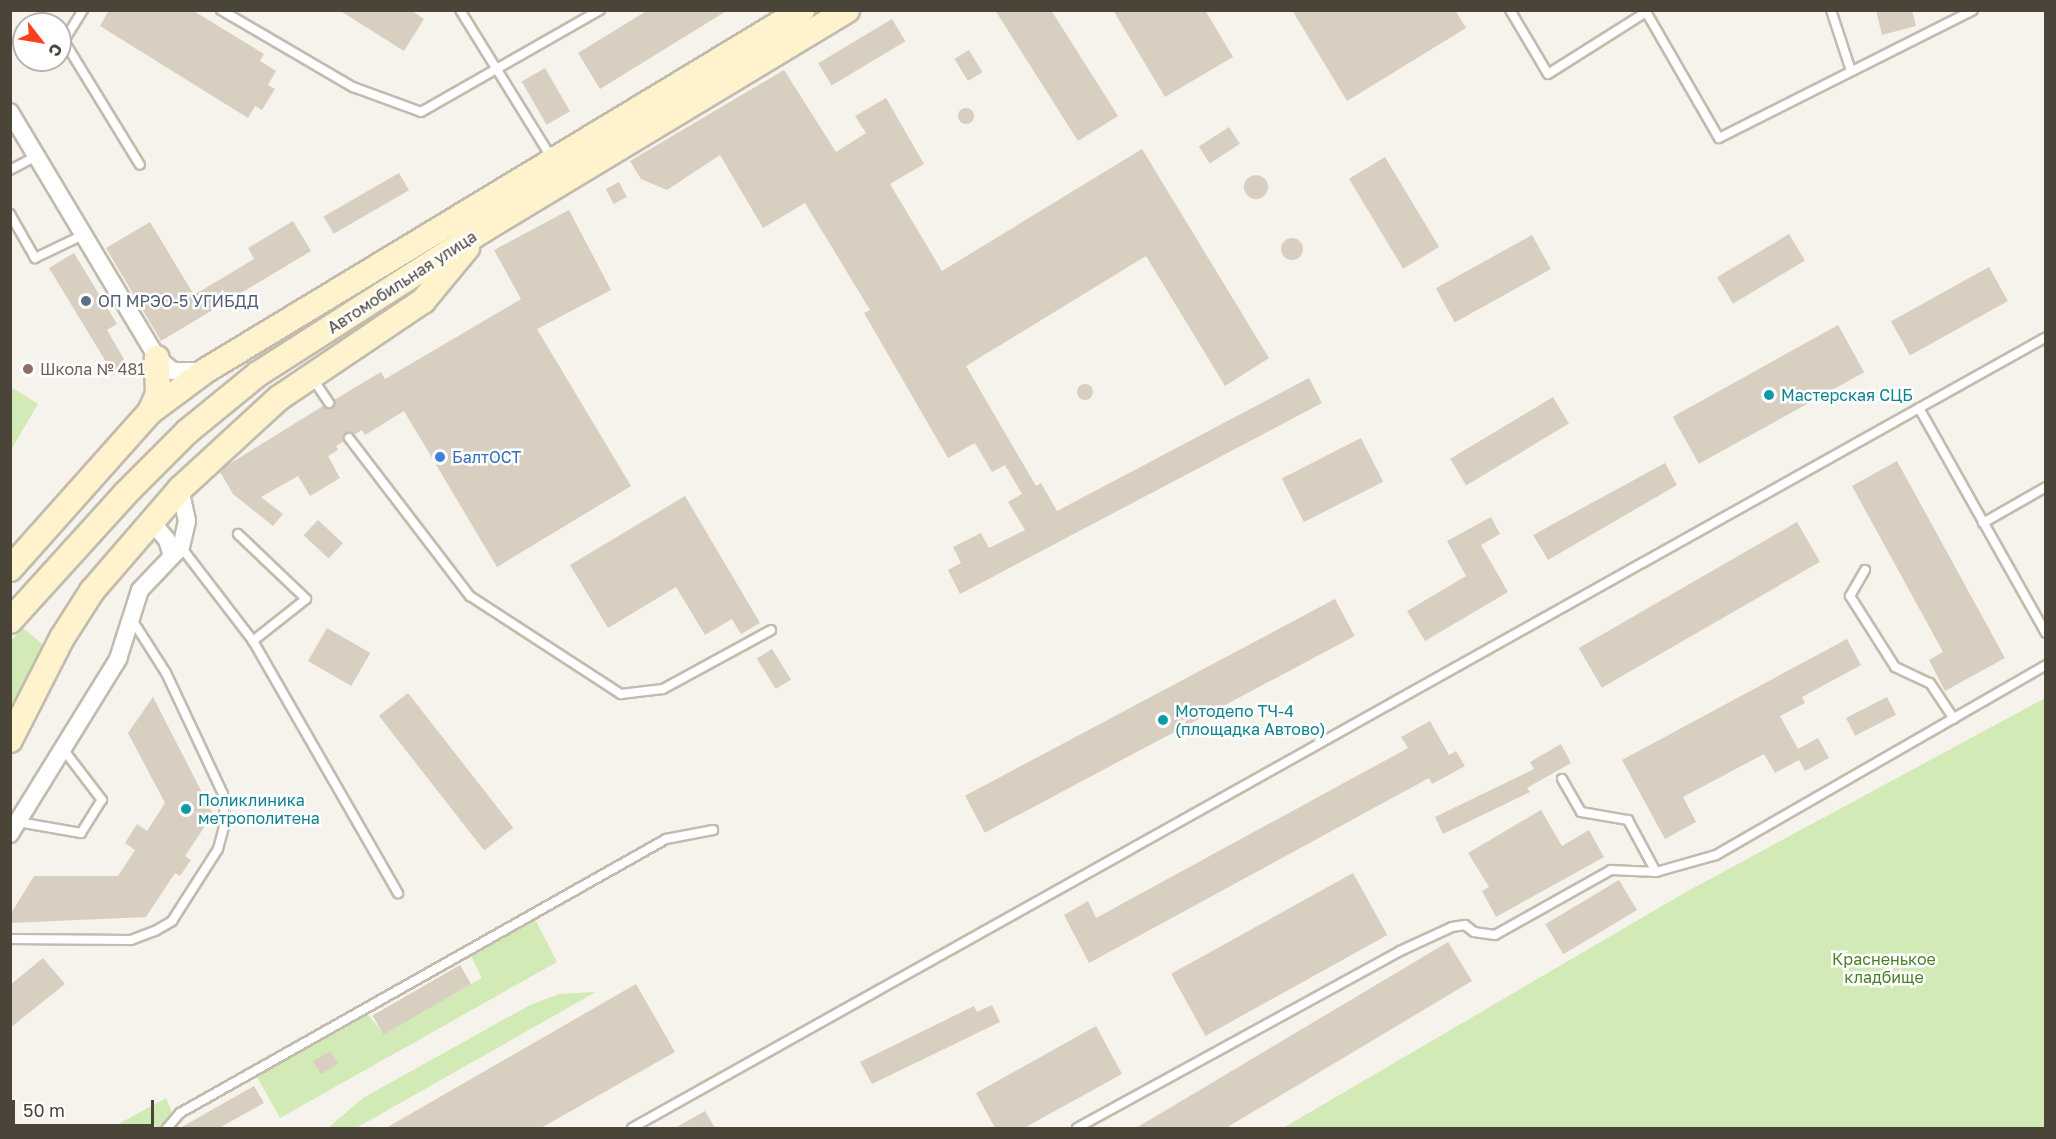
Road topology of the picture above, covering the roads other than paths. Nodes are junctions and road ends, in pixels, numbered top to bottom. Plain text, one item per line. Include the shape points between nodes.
1 (83, 10) edge
2 (221, 10) edge
3 (460, 10) edge
4 (600, 10) edge
5 (802, 10) edge
6 (847, 10) edge
7 (1510, 10) edge
8 (1831, 10) edge
9 (1973, 10) edge
10 (1646, 11) edge
11 (496, 69) junction
12 (1851, 71) junction
13 (10, 112) edge
14 (36, 156) junction
15 (553, 160) junction
16 (140, 165) dead end
17 (10, 170) edge
18 (10, 214) edge
19 (483, 230) junction
20 (83, 235) junction
21 (2046, 337) edge
22 (157, 358) junction
23 (205, 371) junction
24 (311, 376) junction
25 (329, 403) dead end
26 (1919, 408) junction
27 (150, 412) junction
28 (349, 438) dead end
29 (2046, 487) edge
30 (180, 489) junction
31 (152, 522) junction
32 (1983, 523) junction
33 (238, 534) dead end
34 (176, 551) junction
35 (10, 569) edge
36 (1865, 570) dead end
37 (131, 617) junction
38 (10, 621) edge
39 (771, 630) dead end
40 (2046, 633) edge
41 (253, 640) junction
42 (2046, 665) edge
43 (1954, 719) junction
44 (10, 740) edge
45 (63, 749) junction
46 (1562, 779) dead end
47 (14, 828) edge
48 (713, 830) dead end
49 (1656, 872) junction
50 (398, 893) dead end
51 (10, 939) edge
52 (167, 1128) edge
53 (632, 1128) edge
54 (1077, 1128) edge

1 - 16 lane via 64,41
2 - 11 lane via 353,87 421,112
3 - 11 lane
4 - 11 lane
5 - 15 main road, Автомобильная улица
6 - 19 main road, Автомобильная улица
7 - 10 lane via 1548,74
8 - 12 lane
9 - 12 lane
10 - 12 lane via 1719,138
11 - 15 lane
13 - 14 street
14 - 17 lane
14 - 20 street
15 - 23 main road, Автомобильная улица
18 - 20 lane via 34,258
19 - 24 main road via 423,301
19 - 38 main road, Автомобильная улица via 258,374 188,432 125,494
20 - 22 street
21 - 26 lane
22 - 23 street via 173,371
22 - 27 main road via 158,394
23 - 27 main road, Автомобильная улица
24 - 25 lane
24 - 30 main road via 279,398
26 - 32 lane
26 - 53 lane
27 - 35 main road, Автомобильная улица
28 - 39 lane via 470,596 621,694 663,689
29 - 32 lane
30 - 31 main road
30 - 34 street via 187,520
31 - 34 street
31 - 44 main road via 92,591 62,638
32 - 40 lane
33 - 41 lane via 306,599
34 - 37 street via 140,590
34 - 41 lane
36 - 43 lane via 1850,596 1895,668 1930,682
37 - 45 street via 118,659
37 - 51 lane via 166,673 223,794 225,824 218,849 172,921 155,931 131,940
41 - 50 lane
42 - 43 lane
43 - 49 lane via 1716,855
45 - 47 street
45 - 47 lane via 102,800 87,825 81,833
46 - 49 lane via 1581,812 1628,820
48 - 52 lane via 666,839 180,1113
49 - 54 lane via 1611,870 1495,935 1474,932 1465,925 1452,927 1400,951

